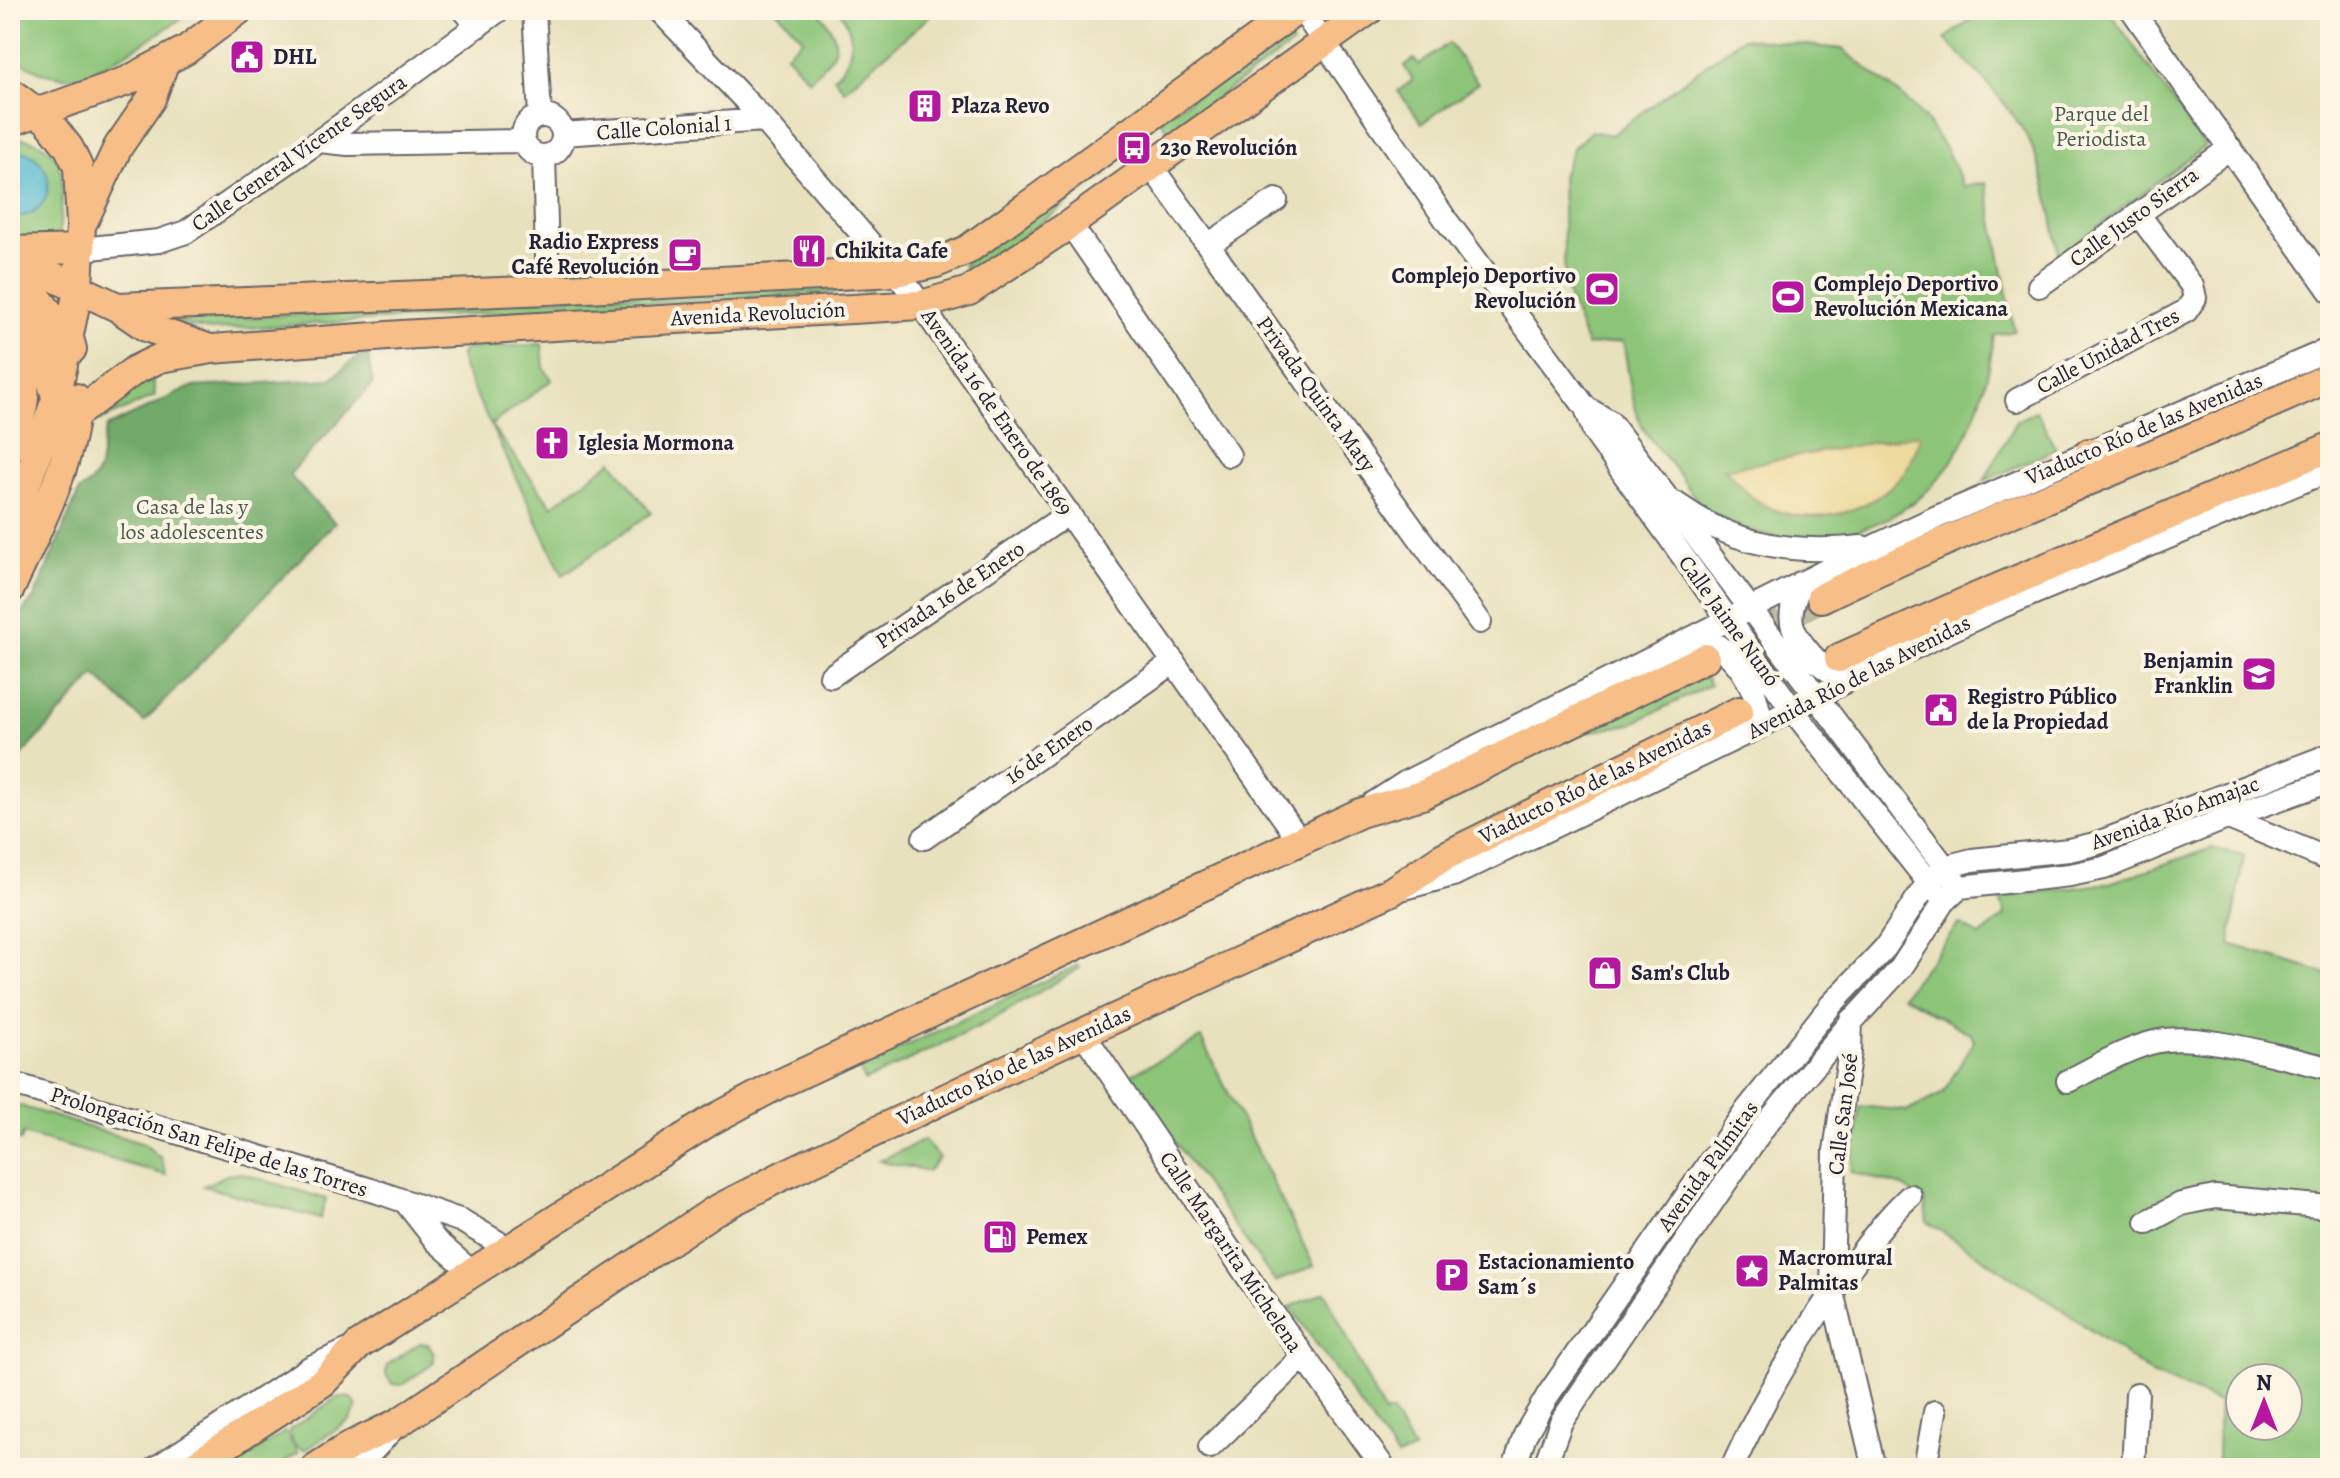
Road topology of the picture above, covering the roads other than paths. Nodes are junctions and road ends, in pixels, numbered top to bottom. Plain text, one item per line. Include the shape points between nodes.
1 (239, 10) edge
2 (499, 10) edge
3 (534, 10) edge
4 (659, 10) edge
5 (1300, 10) edge
6 (1369, 10) edge
7 (2132, 10) edge
8 (471, 18) edge
9 (1326, 42) junction
10 (165, 61) junction
11 (10, 92) edge
12 (540, 116) junction
13 (19, 117) edge
14 (764, 120) junction
15 (563, 134) junction
16 (319, 141) junction
17 (522, 141) junction
18 (2230, 148) junction
19 (544, 157) junction
20 (1151, 166) junction
21 (1276, 200) dead end
22 (2139, 215) junction
23 (1070, 224) junction
24 (81, 237) junction
25 (1208, 245) junction
26 (10, 253) edge
27 (10, 263) edge
28 (895, 272) junction
29 (2039, 286) dead end
30 (78, 290) junction
31 (548, 290) junction
32 (2330, 291) edge
33 (10, 297) edge
34 (921, 305) junction
35 (117, 307) junction
36 (69, 338) junction
37 (10, 342) edge
38 (212, 349) junction
39 (2330, 349) edge
40 (2330, 377) edge
41 (2017, 400) dead end
42 (66, 406) junction
43 (1586, 408) junction
44 (2330, 447) edge
45 (10, 448) edge
46 (1229, 455) dead end
47 (2082, 456) junction
48 (2137, 459) junction
49 (2330, 470) edge
50 (2058, 492) junction
51 (1666, 497) junction
52 (2175, 512) junction
53 (1069, 513) junction
54 (10, 531) edge
55 (1875, 546) junction
56 (2139, 548) junction
57 (2079, 553) junction
58 (10, 589) edge
59 (1811, 591) junction
60 (1750, 610) junction
61 (1729, 621) junction
62 (1480, 622) dead end
63 (1702, 647) junction
64 (1174, 662) junction
65 (1851, 665) junction
66 (831, 676) dead end
67 (1816, 697) junction
68 (1792, 709) junction
69 (1750, 718) junction
70 (2330, 755) edge
71 (2330, 781) edge
72 (2197, 805) junction
73 (2229, 817) junction
74 (924, 838) dead end
75 (1300, 841) junction
76 (2330, 860) edge
77 (1936, 874) junction
78 (1952, 894) junction
79 (1831, 1005) junction
80 (1852, 1021) junction
81 (1083, 1033) junction
82 (2330, 1068) edge
83 (2068, 1081) dead end
84 (10, 1083) edge
85 (1910, 1196) dead end
86 (407, 1204) junction
87 (2330, 1207) edge
88 (2147, 1222) dead end
89 (509, 1249) junction
90 (472, 1272) junction
91 (1832, 1292) junction
92 (359, 1345) junction
93 (1303, 1357) junction
94 (2137, 1394) dead end
95 (1935, 1412) dead end
96 (398, 1423) junction
97 (1210, 1447) dead end
98 (156, 1468) edge
99 (191, 1468) edge
100 (315, 1468) edge
101 (351, 1468) edge
102 (1384, 1468) edge
103 (1514, 1468) edge
104 (1544, 1468) edge
105 (1732, 1468) edge
106 (1874, 1468) edge
107 (1925, 1468) edge
108 (2133, 1468) edge

1 - 10 main road
2 - 8 street, Calle General Vicente Segura
3 - 12 street
4 - 14 street, Avenida 16 de Enero de 1869
5 - 9 street, Calle Jaime Nunó
5 - 28 main road, Avenida Revolución via 967,250
6 - 9 main road, Avenida Revolución
7 - 18 street
8 - 16 street, Calle General Vicente Segura
9 - 20 main road, Avenida Revolución
9 - 43 street, Calle Jaime Nunó via 1446,220
10 - 13 main road via 127,81
10 - 24 main road via 151,99 118,147
11 - 13 main road
12 - 15 street via 558,123
12 - 17 street via 524,127
13 - 24 main road via 69,148 78,167
14 - 15 street, Calle Colonial 1
14 - 28 street, Avenida 16 de Enero de 1869
15 - 19 street via 556,152
16 - 17 street
16 - 24 street, Calle General Vicente Segura via 186,232 159,241
17 - 19 street via 530,153
18 - 22 street, Calle Justo Sierra
18 - 32 street
19 - 31 street
20 - 23 main road, Avenida Revolución
20 - 25 street, Privada Quinta Maty
21 - 25 street
22 - 29 street, Calle Justo Sierra
22 - 41 street, Calle Unidad Tres via 2192,286 2195,298 2186,311
23 - 34 main road, Avenida Revolución via 969,291
23 - 46 street
24 - 26 main road
24 - 30 main road
25 - 62 street, Privada Quinta Maty
26 - 30 main road, Avenida Revolución
27 - 36 main road
28 - 31 main road, Avenida Revolución
28 - 34 street, Avenida 16 de Enero de 1869
30 - 35 main road, Avenida Revolución
30 - 36 main road
31 - 35 main road, Avenida Revolución
33 - 42 main road via 35,329
34 - 38 main road, Avenida Revolución
34 - 53 street, Avenida 16 de Enero de 1869
35 - 38 main road via 146,327
36 - 42 main road via 76,375
37 - 45 main road via 26,390
38 - 42 main road, Avenida Revolución via 160,358
39 - 47 street, Viaducto Río de las Avenidas
40 - 48 main road, Viaducto Río de las Avenidas
42 - 54 main road
42 - 58 main road via 56,486
43 - 51 street, Calle Jaime Nunó via 1610,422
43 - 61 street, Calle Jaime Nunó via 1594,432
44 - 52 main road
47 - 48 main road
47 - 50 main road
47 - 55 street, Viaducto Río de las Avenidas
48 - 50 main road, Viaducto Río de las Avenidas
49 - 56 street, Avenida Río de las Avenidas
50 - 59 main road, Viaducto Río de las Avenidas
51 - 55 street via 1718,529 1759,543 1816,551
51 - 60 street, Calle Jaime Nunó
52 - 56 main road
52 - 57 main road
53 - 64 street, Avenida 16 de Enero de 1869
53 - 66 street, Privada 16 de Enero
55 - 59 street, Viaducto Río de las Avenidas
56 - 57 main road
56 - 65 street, Avenida Río de las Avenidas
57 - 65 main road
59 - 60 street, Viaducto Río de las Avenidas
59 - 65 street via 1792,610 1793,627 1818,662 1833,673
60 - 61 street, Viaducto Río de las Avenidas
60 - 67 street, Calle Jaime Nunó
61 - 63 street, Viaducto Río de las Avenidas
61 - 68 street, Calle Jaime Nunó
63 - 69 street via 1715,642 1729,653 1760,712
63 - 75 main road, Viaducto Río de las Avenidas via 1422,795 1360,813
64 - 74 street, 16 de Enero
64 - 75 street, Avenida 16 de Enero de 1869
65 - 67 street, Avenida Río de las Avenidas
67 - 68 street, Avenida Río de las Avenidas
67 - 77 street, Calle Jaime Nunó
68 - 69 street, Avenida Río de las Avenidas
68 - 77 street, Calle Jaime Nunó
69 - 81 main road, Viaducto Río de las Avenidas via 1443,857 1392,891
70 - 72 street, Avenida Río Amajac
71 - 73 street, Avenida Río Amajac
72 - 73 street
72 - 77 street, Avenida Río Amajac via 2095,844 1972,860
73 - 76 street
73 - 78 street, Avenida Río Amajac via 2089,873
75 - 89 main road, Viaducto Río de las Avenidas via 779,1084 710,1121
77 - 78 street, Calle Jaime Nunó
77 - 79 street, Avenida Palmitas via 1885,948
78 - 80 street, Avenida Palmitas via 1901,968
79 - 80 street, Calle San José
79 - 103 street, Avenida Palmitas via 1742,1116 1548,1395
80 - 91 street, Calle San José via 1835,1151
80 - 104 street, Avenida Palmitas via 1766,1124 1716,1196 1561,1422
81 - 93 street, Calle Margarita Michelena
81 - 96 main road, Viaducto Río de las Avenidas via 714,1211
82 - 83 street via 2176,1038 2136,1048
84 - 86 street, Prolongación San Felipe de las Torres
85 - 91 street
86 - 89 street, Prolongación San Felipe de las Torres via 462,1221
86 - 90 street via 436,1241
87 - 88 street via 2215,1197 2181,1204
89 - 90 main road, Viaducto Río de las Avenidas
90 - 92 main road, Viaducto Río de las Avenidas
91 - 105 street via 1796,1345
91 - 106 street, Calle San José
92 - 98 street via 311,1367
92 - 99 main road, Viaducto Río de las Avenidas via 323,1382
93 - 97 street
93 - 102 street, Calle Margarita Michelena
94 - 108 street
95 - 107 street
96 - 100 main road, Viaducto Río de las Avenidas
96 - 101 street

